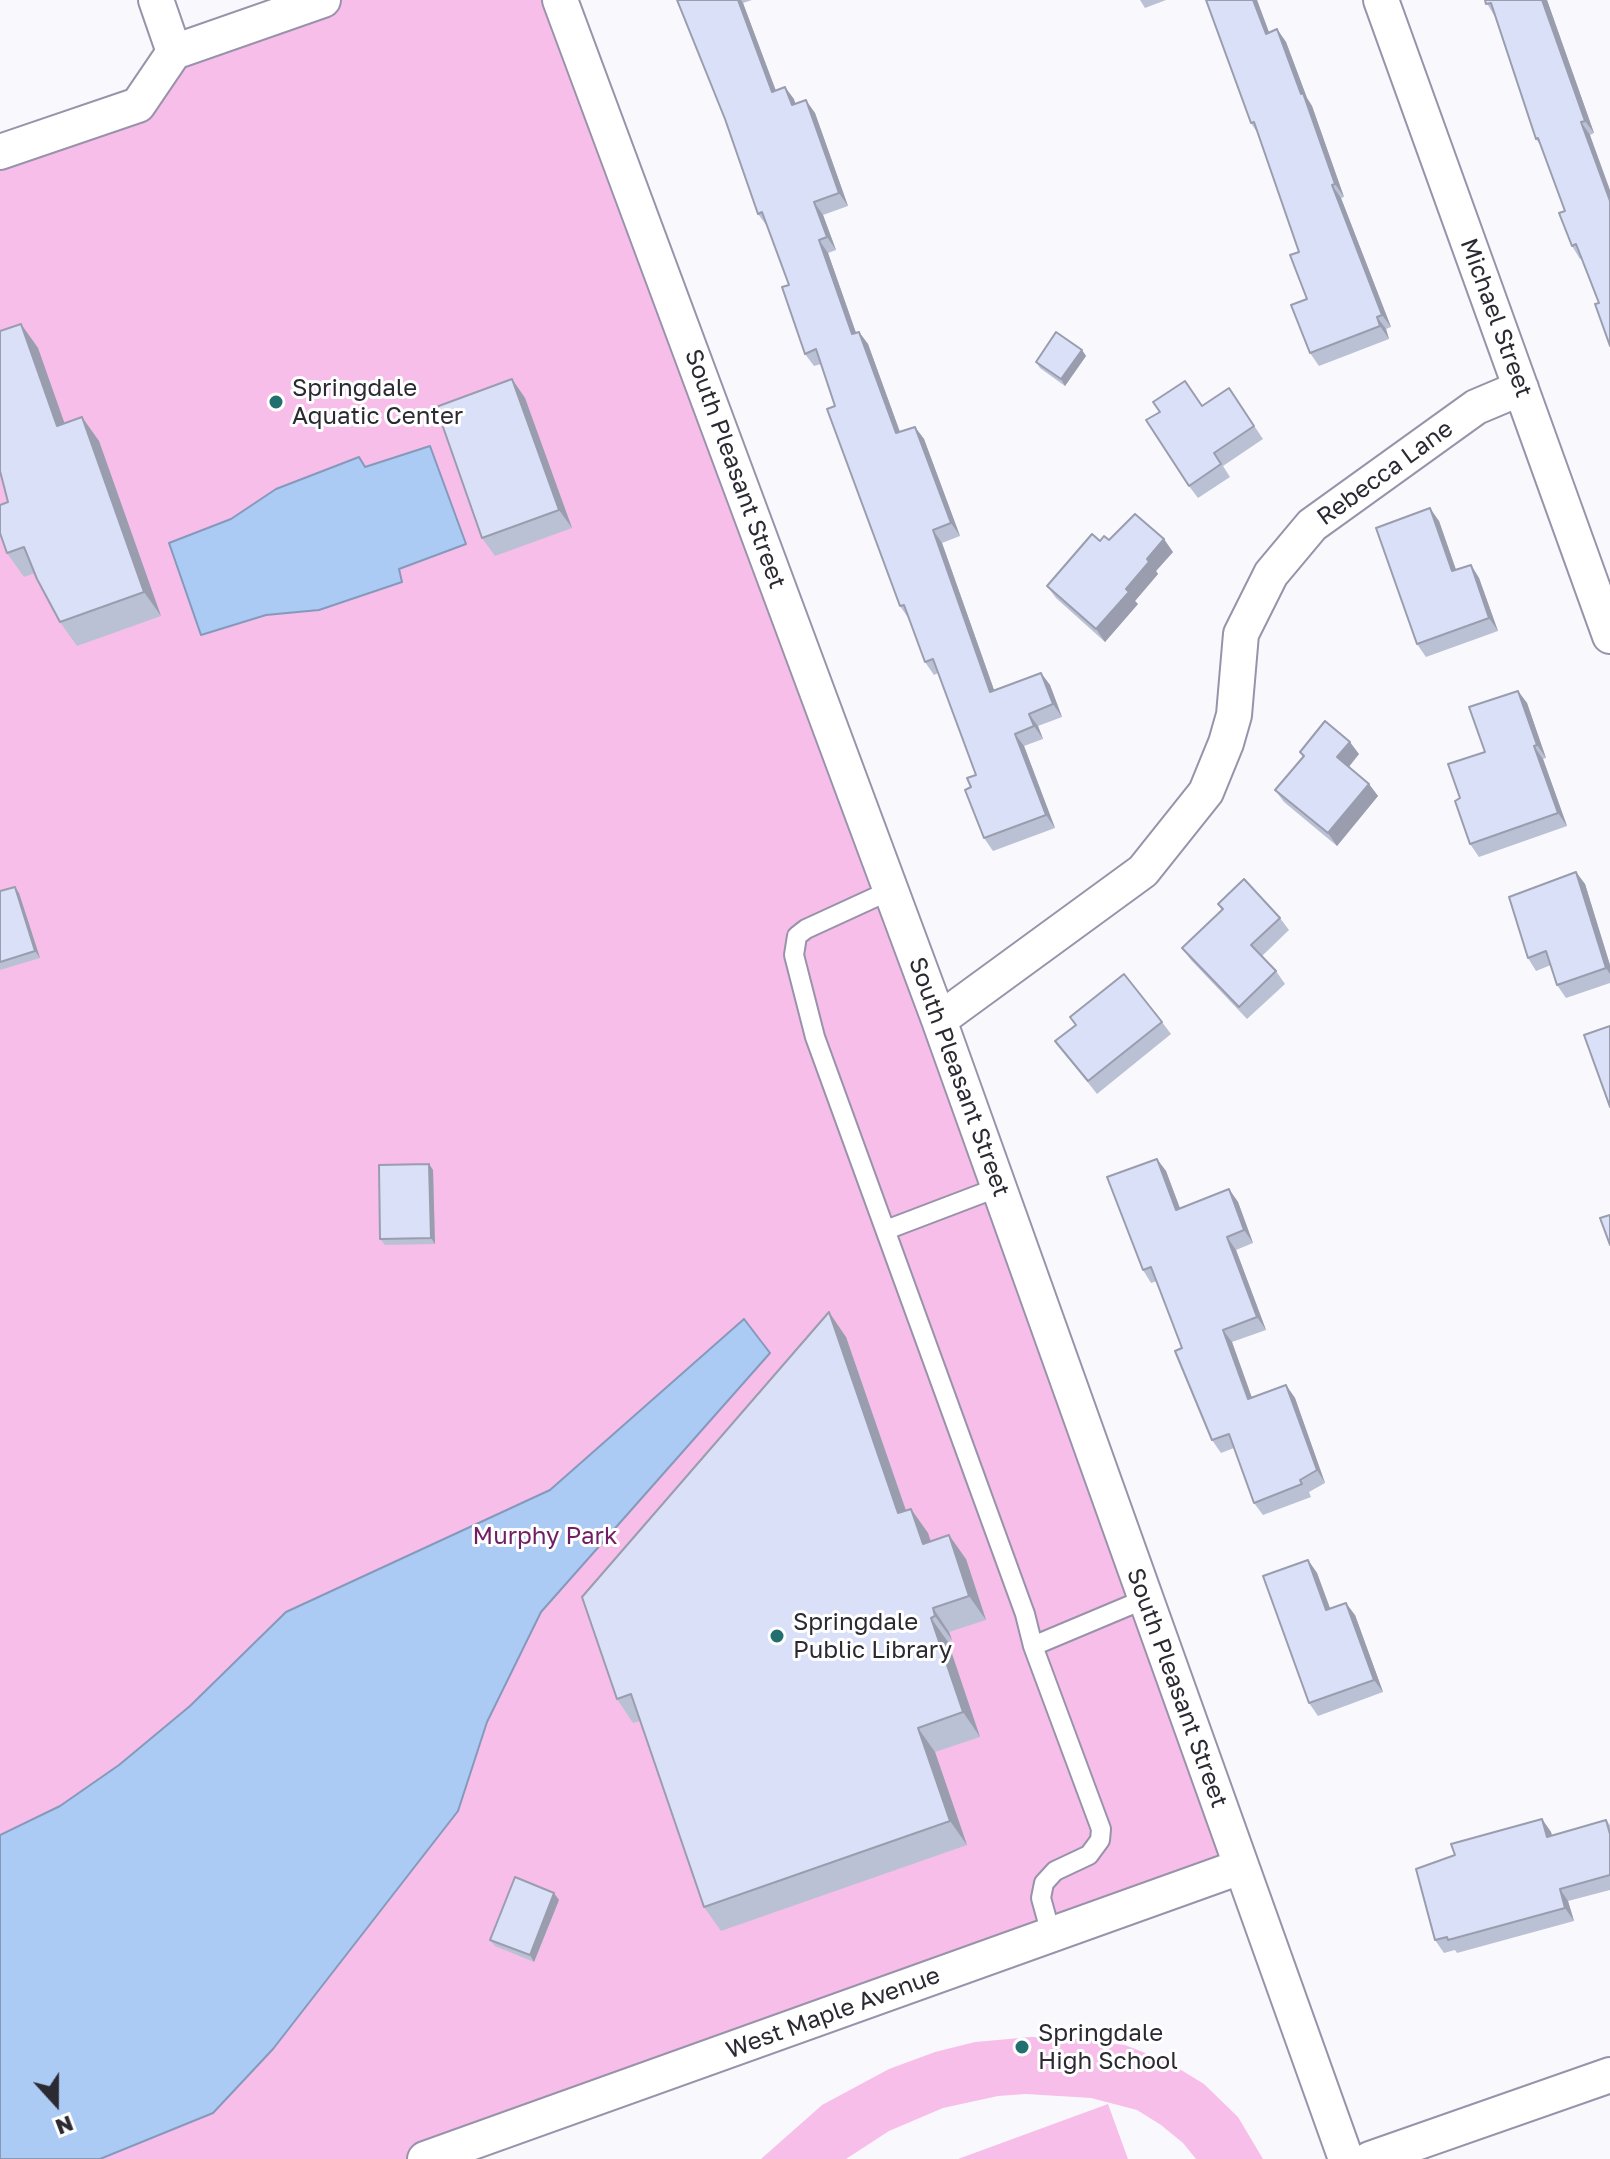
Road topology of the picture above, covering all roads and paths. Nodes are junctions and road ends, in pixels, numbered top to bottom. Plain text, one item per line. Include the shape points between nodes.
1 (156, 0) edge
2 (323, 0) edge
3 (560, 0) edge
4 (1381, 0) edge
5 (174, 52) junction
6 (0, 152) edge
7 (1521, 388) junction
8 (1610, 636) edge
9 (891, 890) junction
10 (939, 1020) junction
11 (999, 1187) junction
12 (886, 1230) junction
13 (1145, 1599) junction
14 (1033, 1646) junction
15 (1240, 1867) junction
16 (1051, 1934) junction
17 (1610, 2075) edge
18 (425, 2159) edge
19 (1346, 2159) edge
20 (1370, 2159) edge

1 - 5 street
2 - 5 street
3 - 9 street, South Pleasant Street
4 - 7 street, Michael Street
5 - 6 street via 138,105
7 - 8 street, Michael Street
7 - 10 street, Rebecca Lane via 1476,407 1312,525 1271,574 1241,634 1234,715 1206,792 1143,871
9 - 10 street, South Pleasant Street
9 - 12 lane via 806,929 797,936 794,955 815,1037
10 - 11 street, South Pleasant Street
11 - 12 lane
11 - 13 street, South Pleasant Street
12 - 14 lane
13 - 14 lane
13 - 15 street, South Pleasant Street
14 - 16 lane via 1101,1829 1089,1855 1055,1871 1044,1883 1041,1898
15 - 16 street, West Maple Avenue
15 - 19 street, South Pleasant Street
16 - 18 street, West Maple Avenue
17 - 20 street

